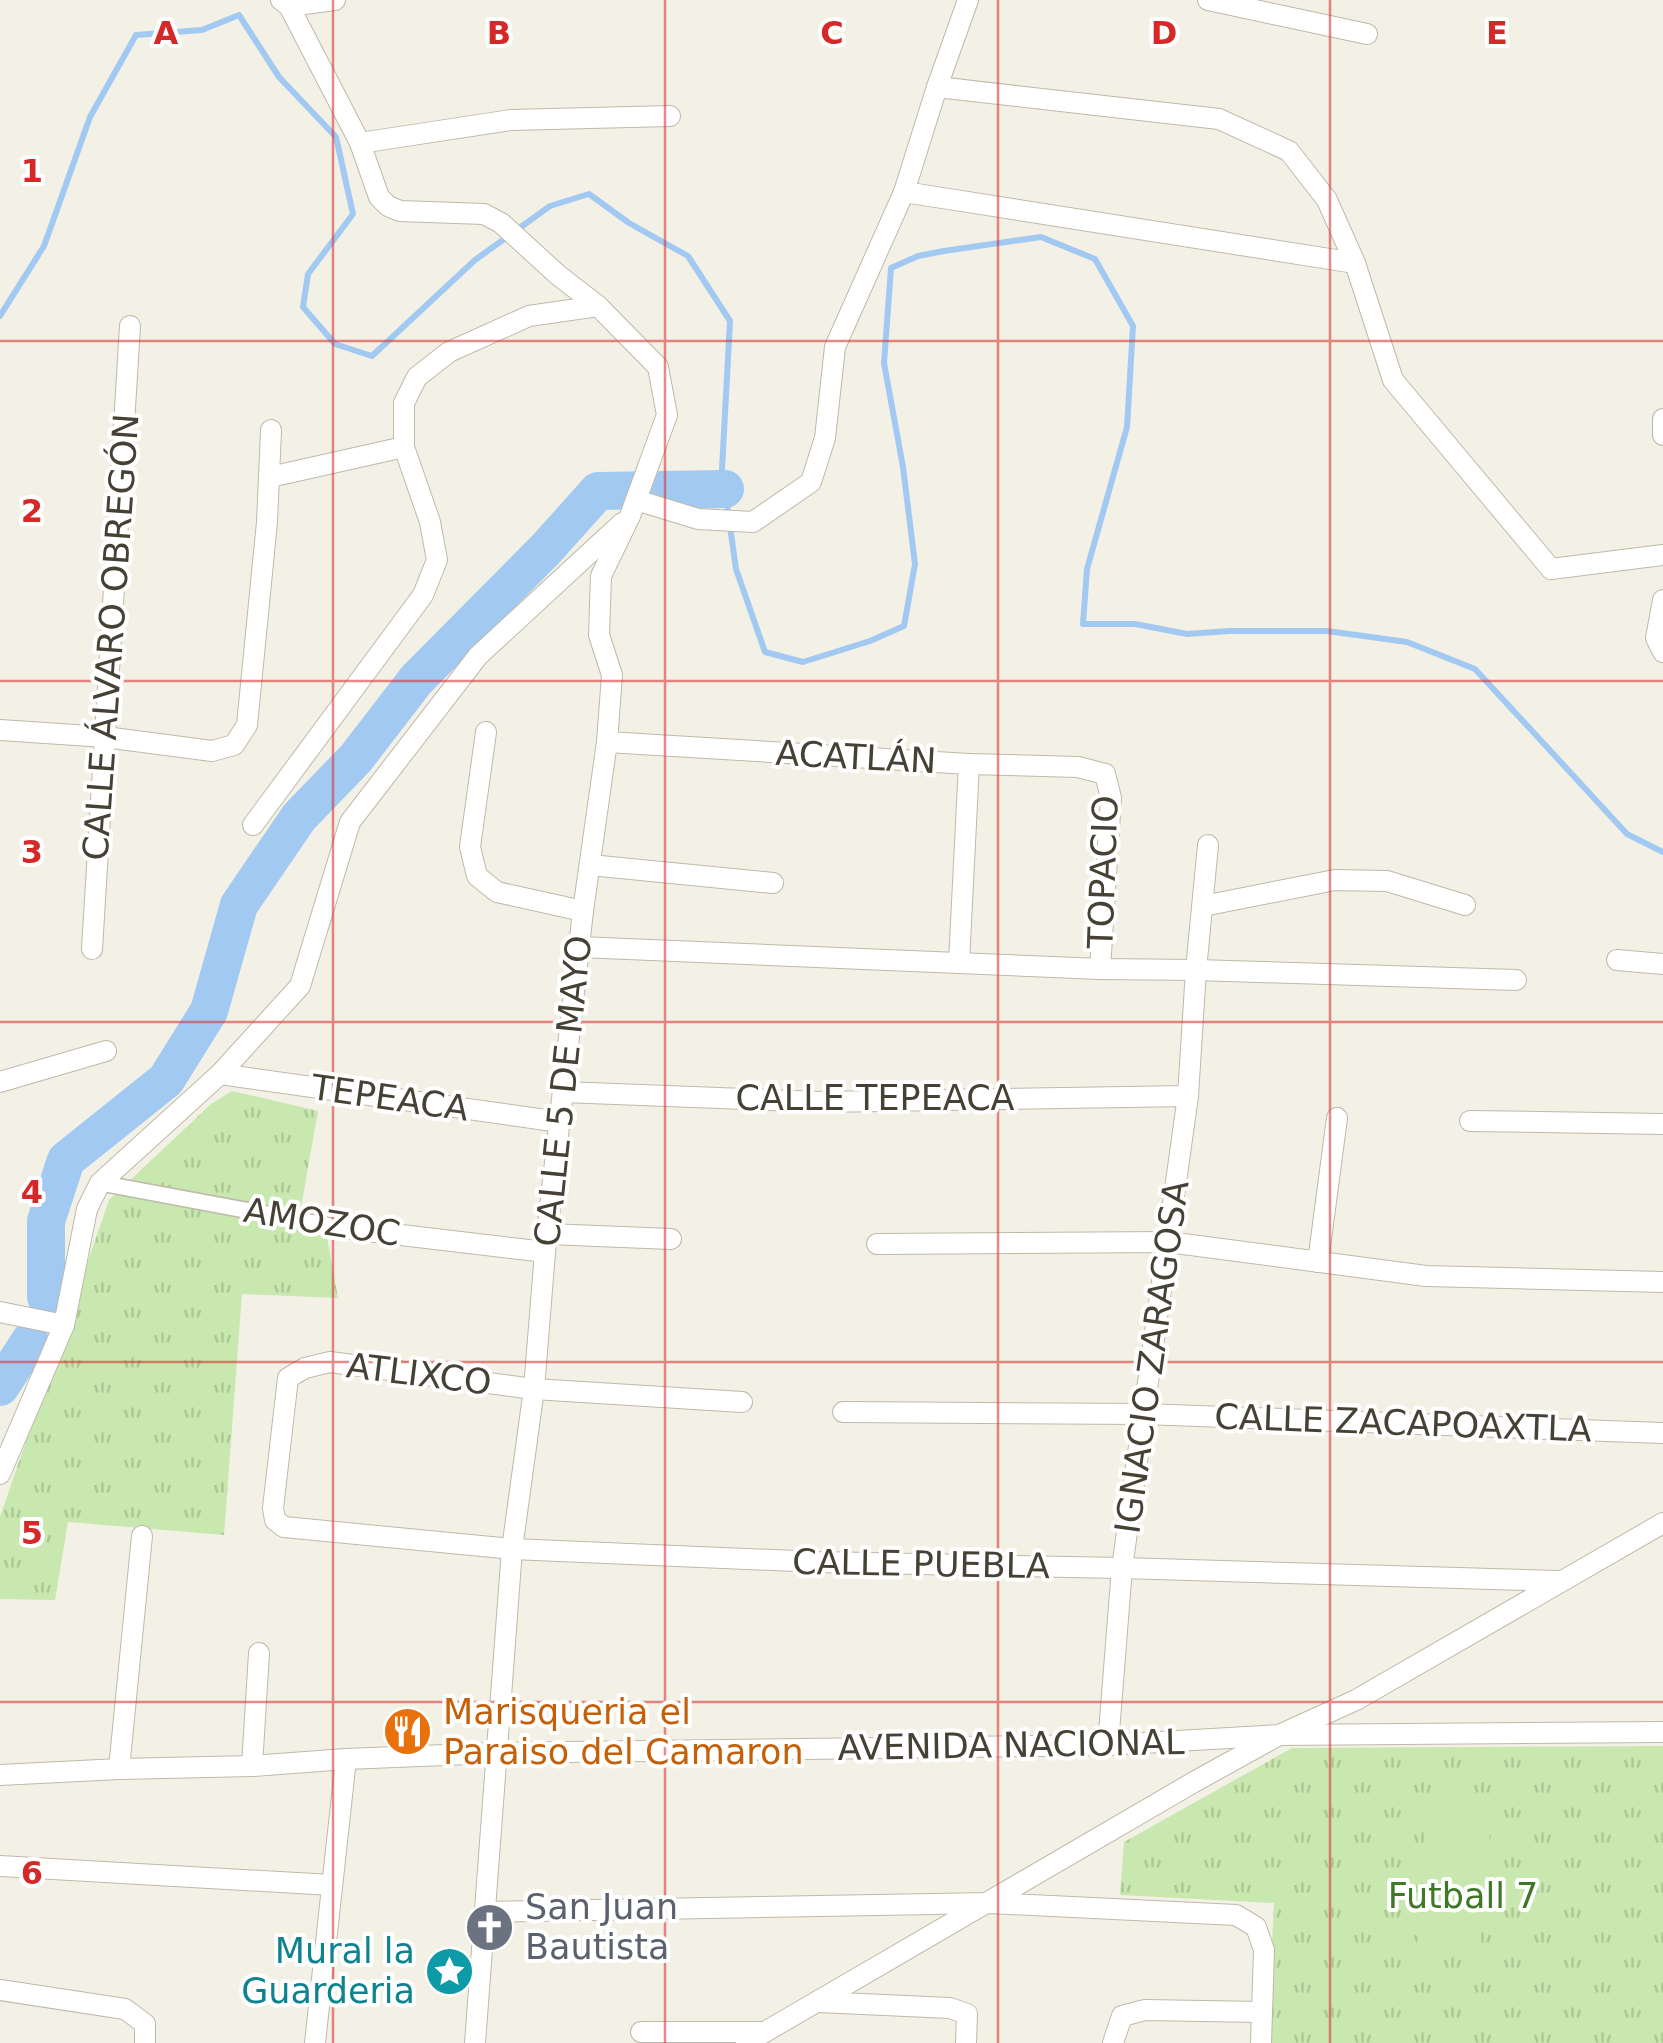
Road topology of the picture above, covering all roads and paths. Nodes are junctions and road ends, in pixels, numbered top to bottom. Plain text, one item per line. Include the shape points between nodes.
1 (335, 0) edge
2 (968, 0) edge
3 (1208, 0) edge
4 (285, 3) edge
5 (1367, 34) dead end
6 (937, 86) junction
7 (670, 116) dead end
8 (360, 143) junction
9 (904, 192) junction
10 (1355, 264) junction
11 (598, 306) junction
12 (130, 326) dead end
13 (1663, 419) edge
14 (271, 430) dead end
15 (1663, 435) edge
16 (404, 447) junction
17 (270, 477) junction
18 (636, 499) junction
19 (1663, 555) edge
20 (1663, 600) edge
21 (1662, 652) edge
22 (0, 730) edge
23 (486, 732) dead end
24 (104, 738) junction
25 (607, 742) junction
26 (969, 764) junction
27 (1105, 774) joint
28 (253, 825) dead end
29 (1208, 845) dead end
30 (590, 865) junction
31 (773, 883) dead end
32 (1465, 905) dead end
33 (1203, 906) junction
34 (583, 911) junction
35 (579, 947) junction
36 (92, 949) dead end
37 (1617, 960) dead end
38 (959, 962) junction
39 (1663, 964) edge
40 (1100, 969) junction
41 (1196, 970) junction
42 (1516, 980) dead end
43 (106, 1051) dead end
44 (220, 1074) junction
45 (0, 1082) edge
46 (563, 1092) junction
47 (1188, 1096) junction
48 (1337, 1118) dead end
49 (1470, 1120) dead end
50 (560, 1122) junction
51 (1663, 1124) edge
52 (100, 1183) junction
53 (342, 1228) joint
54 (670, 1239) dead end
55 (1168, 1242) junction
56 (546, 1243) junction
57 (877, 1244) dead end
58 (1318, 1262) junction
59 (1663, 1282) edge
60 (0, 1312) edge
61 (64, 1325) junction
62 (534, 1389) junction
63 (742, 1402) dead end
64 (843, 1412) dead end
65 (1144, 1414) junction
66 (1663, 1433) edge
67 (0, 1474) edge
68 (1663, 1523) edge
69 (284, 1527) joint
70 (142, 1536) dead end
71 (512, 1550) junction
72 (1122, 1568) junction
73 (1559, 1581) junction
74 (260, 1654) dead end
75 (1663, 1732) edge
76 (1279, 1736) junction
77 (1108, 1745) junction
78 (495, 1754) junction
79 (346, 1759) junction
80 (252, 1766) junction
81 (119, 1769) junction
82 (0, 1775) edge
83 (0, 1866) edge
84 (332, 1885) junction
85 (990, 1903) junction
86 (485, 1912) junction
87 (0, 1990) edge
88 (816, 2002) junction
89 (1261, 2012) junction
90 (641, 2032) dead end
91 (755, 2038) edge
92 (145, 2043) edge
93 (316, 2043) edge
94 (474, 2043) edge
95 (966, 2043) edge
96 (1114, 2043) edge
97 (1261, 2043) edge

1 - 4 street
2 - 6 street
3 - 5 street
4 - 8 street
6 - 9 street
6 - 10 street via 1219,119 1289,151 1327,200
7 - 8 street via 511,120
8 - 11 street, CALLE 5 DE MAYO via 378,197 388,206 484,214
9 - 10 street
9 - 18 street via 835,347 825,438 811,482 753,522 698,518
10 - 19 street via 1394,380 1551,569
11 - 16 street via 529,316 448,352 417,376 404,403
11 - 18 street, CALLE 5 DE MAYO via 658,367 667,415
12 - 24 street, CALLE ÁLVARO OBREGÓN
13 - 15 street
14 - 17 street
16 - 17 street
16 - 28 street via 437,560 423,596
17 - 24 street via 247,726 234,745 212,752
18 - 25 street, CALLE 5 DE MAYO via 601,576 599,635 612,675
18 - 44 street via 478,656 350,822 300,986
20 - 21 street via 1656,638
22 - 24 street
23 - 34 street via 470,847 477,876 497,892
24 - 36 street, CALLE ÁLVARO OBREGÓN
25 - 26 street, ACATLÁN
25 - 30 street, CALLE 5 DE MAYO
26 - 27 street, ACATLÁN via 1078,766
26 - 38 street
27 - 40 street, TOPACIO via 1111,798
29 - 33 street, IGNACIO ZARAGOSA
30 - 31 street
30 - 34 street, CALLE 5 DE MAYO
32 - 33 street via 1387,881 1335,880
33 - 41 street, IGNACIO ZARAGOSA
34 - 35 street, CALLE 5 DE MAYO
35 - 38 street
35 - 46 street, CALLE 5 DE MAYO
37 - 39 street
38 - 40 street
40 - 41 street
41 - 42 street
41 - 47 street, IGNACIO ZARAGOSA
43 - 45 street
44 - 50 street, TEPEACA
44 - 52 street
46 - 47 street, CALLE TEPEACA via 820,1102
46 - 50 street, CALLE 5 DE MAYO
47 - 55 street, IGNACIO ZARAGOSA
48 - 58 street
49 - 51 street
50 - 56 street, CALLE 5 DE MAYO
52 - 53 street, AMOZOC
52 - 61 street via 87,1209
53 - 56 street, AMOZOC
54 - 56 street, AMOZOC
55 - 57 street
55 - 58 street
55 - 65 street, IGNACIO ZARAGOSA
56 - 62 street, CALLE 5 DE MAYO
58 - 59 street via 1426,1276
60 - 61 street
61 - 67 street
62 - 63 street, ATLIXCO
62 - 69 street, ATLIXCO via 330,1362 305,1368 288,1378 273,1508
62 - 71 street, CALLE 5 DE MAYO
64 - 65 street, CALLE ZACAPOAXTLA
65 - 66 street, CALLE ZACAPOAXTLA
65 - 72 street, IGNACIO ZARAGOSA
68 - 73 street
69 - 71 street, CALLE PUEBLA
70 - 81 street
71 - 72 street, CALLE PUEBLA
71 - 78 street, CALLE 5 DE MAYO
72 - 73 street, CALLE PUEBLA
72 - 77 street, IGNACIO ZARAGOSA
73 - 76 street via 1356,1700
74 - 80 street
75 - 76 street, AVENIDA NACIONAL
76 - 77 street, AVENIDA NACIONAL
76 - 85 street
77 - 78 street, AVENIDA NACIONAL
78 - 79 street, AVENIDA NACIONAL
78 - 86 street, CALLE 5 DE MAYO
79 - 80 street, AVENIDA NACIONAL
79 - 84 street
80 - 81 street, AVENIDA NACIONAL
81 - 82 street, AVENIDA NACIONAL
83 - 84 street
84 - 93 street
85 - 86 street
85 - 88 street
85 - 89 street via 1236,1915 1256,1927 1264,1950
86 - 94 street, CALLE 5 DE MAYO
87 - 92 street via 125,2009 145,2024
88 - 91 street
88 - 95 street via 950,2008 966,2014
89 - 96 street via 1146,2010 1122,2016
89 - 97 street
90 - 91 street

